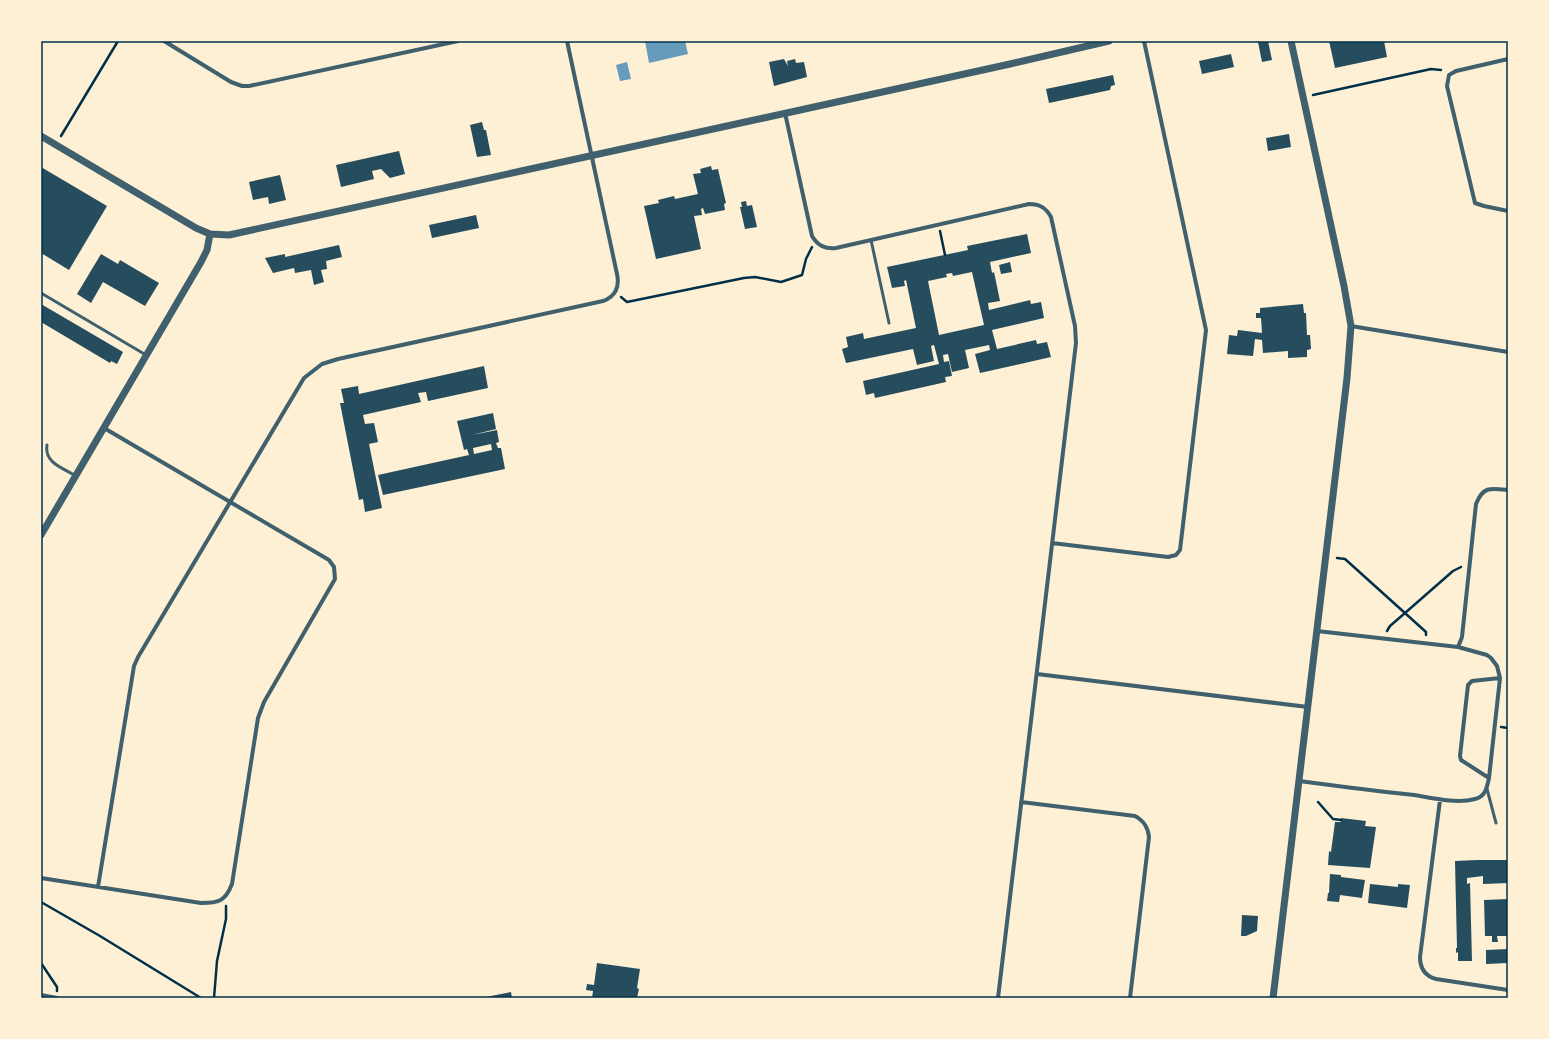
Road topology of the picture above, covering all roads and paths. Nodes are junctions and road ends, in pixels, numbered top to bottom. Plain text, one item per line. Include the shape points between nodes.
1 (118, 41) edge
2 (164, 41) edge
3 (458, 41) edge
4 (567, 41) edge
5 (1109, 41) edge
6 (1144, 41) edge
7 (1291, 41) edge
8 (1508, 59) edge
9 (1441, 70) dead end
10 (1313, 96) dead end
11 (786, 113) junction
12 (41, 136) edge
13 (61, 136) dead end
14 (592, 156) junction
15 (1508, 211) edge
16 (939, 225) junction
17 (210, 234) junction
18 (871, 240) junction
19 (816, 242) junction
20 (945, 255) dead end
21 (615, 292) junction
22 (41, 293) edge
23 (889, 323) dead end
24 (1351, 326) junction
25 (1508, 352) edge
26 (147, 355) junction
27 (104, 428) junction
28 (47, 445) dead end
29 (76, 476) junction
30 (1508, 490) edge
31 (230, 502) junction
32 (41, 535) edge
33 (1052, 543) junction
34 (1337, 558) dead end
35 (1469, 563) junction
36 (1405, 613) junction
37 (1317, 631) junction
38 (1383, 639) junction
39 (1427, 644) junction
40 (1458, 647) junction
41 (1037, 674) junction
42 (1500, 678) junction
43 (1308, 707) junction
44 (1488, 778) junction
45 (1299, 781) junction
46 (1487, 789) junction
47 (1440, 800) junction
48 (1021, 802) junction
49 (1318, 802) dead end
50 (1341, 820) dead end
51 (1496, 823) dead end
52 (41, 878) edge
53 (98, 887) junction
54 (225, 898) junction
55 (42, 904) edge
56 (41, 963) edge
57 (1508, 990) edge
58 (41, 996) edge
59 (57, 998) edge
60 (201, 998) edge
61 (214, 998) edge
62 (998, 998) edge
63 (1130, 998) edge
64 (1273, 998) edge

1 - 13 path
2 - 3 street via 230,82 242,86
4 - 14 street
5 - 11 street
6 - 33 street via 1206,330 1180,550 1176,555 1168,557
7 - 24 street
8 - 15 street via 1456,71 1449,75 1448,86 1475,203
9 - 10 path via 1431,69
11 - 14 street
11 - 19 street via 811,231
12 - 17 street
14 - 17 street via 247,232
14 - 21 street via 618,279
16 - 18 street
16 - 20 path
16 - 33 street via 1029,204 1045,208 1051,217 1076,337
17 - 26 street via 207,250 201,262
18 - 19 street via 830,248
18 - 23 lane
19 - 21 path via 806,259 802,276 781,282 755,277 744,278 627,302
21 - 31 street via 603,301 322,364 309,373 300,384
22 - 26 lane
24 - 25 street
24 - 37 street
26 - 27 street
27 - 29 street
27 - 31 street
28 - 29 lane via 47,455 51,462
29 - 32 street
30 - 35 street via 1492,488 1479,496
31 - 53 street via 134,666
31 - 54 street via 329,560 336,575 333,585 264,702 258,718 232,884
33 - 41 street
34 - 36 path via 1345,559
35 - 36 path via 1453,571
35 - 40 street via 1462,636
36 - 38 path via 1390,626
36 - 39 path via 1426,632
37 - 38 street
37 - 43 street
38 - 39 street
39 - 40 street
40 - 42 street via 1491,658 1497,666
41 - 43 street
41 - 48 street
42 - 44 street
42 - 44 street via 1472,681 1468,685 1461,760
43 - 45 street
44 - 46 street
45 - 47 street
45 - 64 street
46 - 47 street via 1474,799
46 - 51 lane
47 - 57 street via 1420,966 1426,974 1436,979
48 - 62 street
48 - 63 street via 1135,816 1147,827 1149,837
49 - 50 path via 1333,819
52 - 53 street
53 - 54 street via 201,903 216,903
54 - 61 path via 226,918 217,961
55 - 60 path
56 - 59 path via 57,987
58 - 59 street

